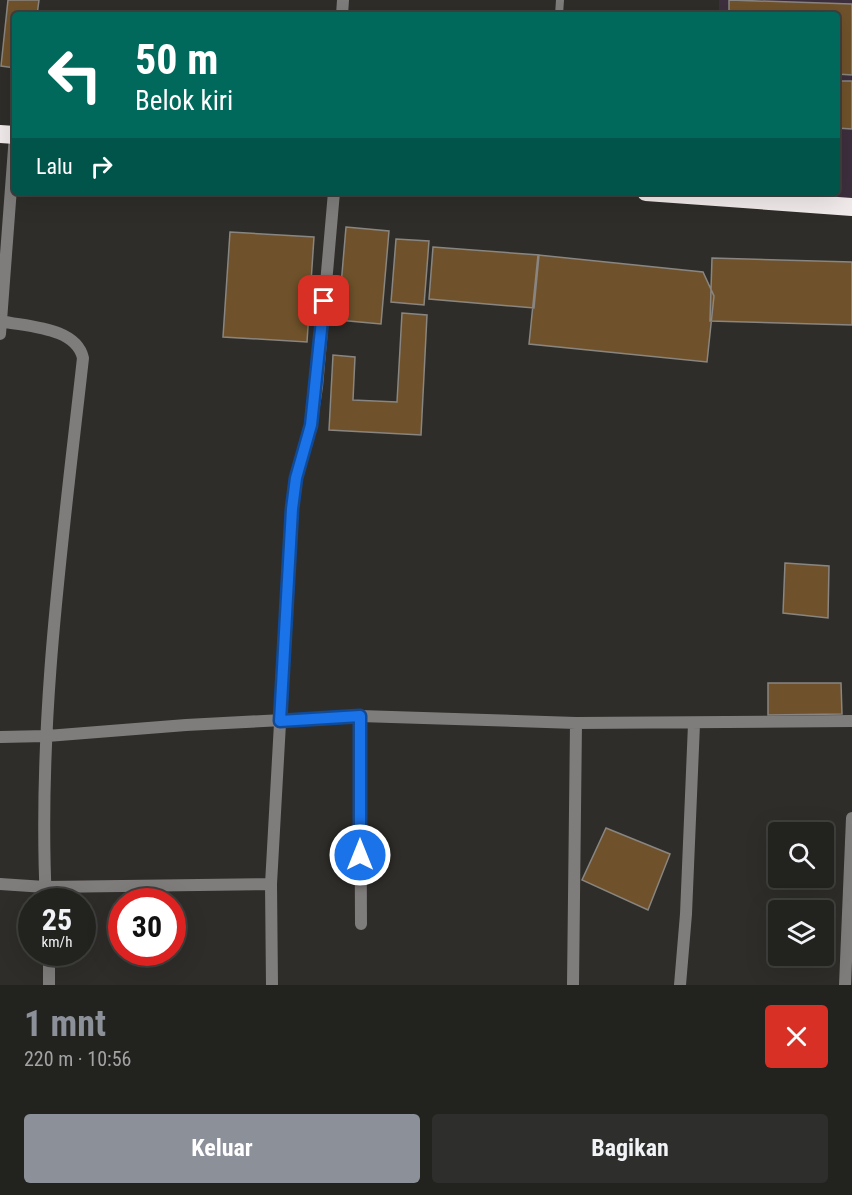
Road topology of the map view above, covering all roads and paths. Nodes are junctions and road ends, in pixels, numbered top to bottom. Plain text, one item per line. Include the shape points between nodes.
1 (12, 176) edge
2 (334, 195) edge
3 (687, 195) edge
4 (852, 207) edge
5 (1, 327) edge
6 (360, 716) junction
7 (852, 720) edge
8 (280, 721) junction
9 (576, 723) junction
10 (694, 724) junction
11 (47, 736) junction
12 (0, 737) edge
13 (852, 818) edge
14 (0, 884) edge
15 (271, 884) junction
16 (45, 887) junction
17 (361, 924) dead end
18 (49, 966) edge
19 (49, 985) edge
20 (272, 985) edge
21 (573, 985) edge
22 (680, 985) edge
23 (845, 985) edge

1 - 5 street
2 - 8 street via 317,387 292,509
3 - 4 highway
5 - 11 street via 68,336 78,344 84,358 59,569
6 - 8 street
6 - 9 street
6 - 17 street
7 - 10 street
8 - 11 street
8 - 15 street
9 - 10 street
9 - 21 street
10 - 22 street via 687,914
11 - 12 street
11 - 16 street
13 - 23 street
14 - 16 street
15 - 16 street
15 - 20 street
18 - 19 street

